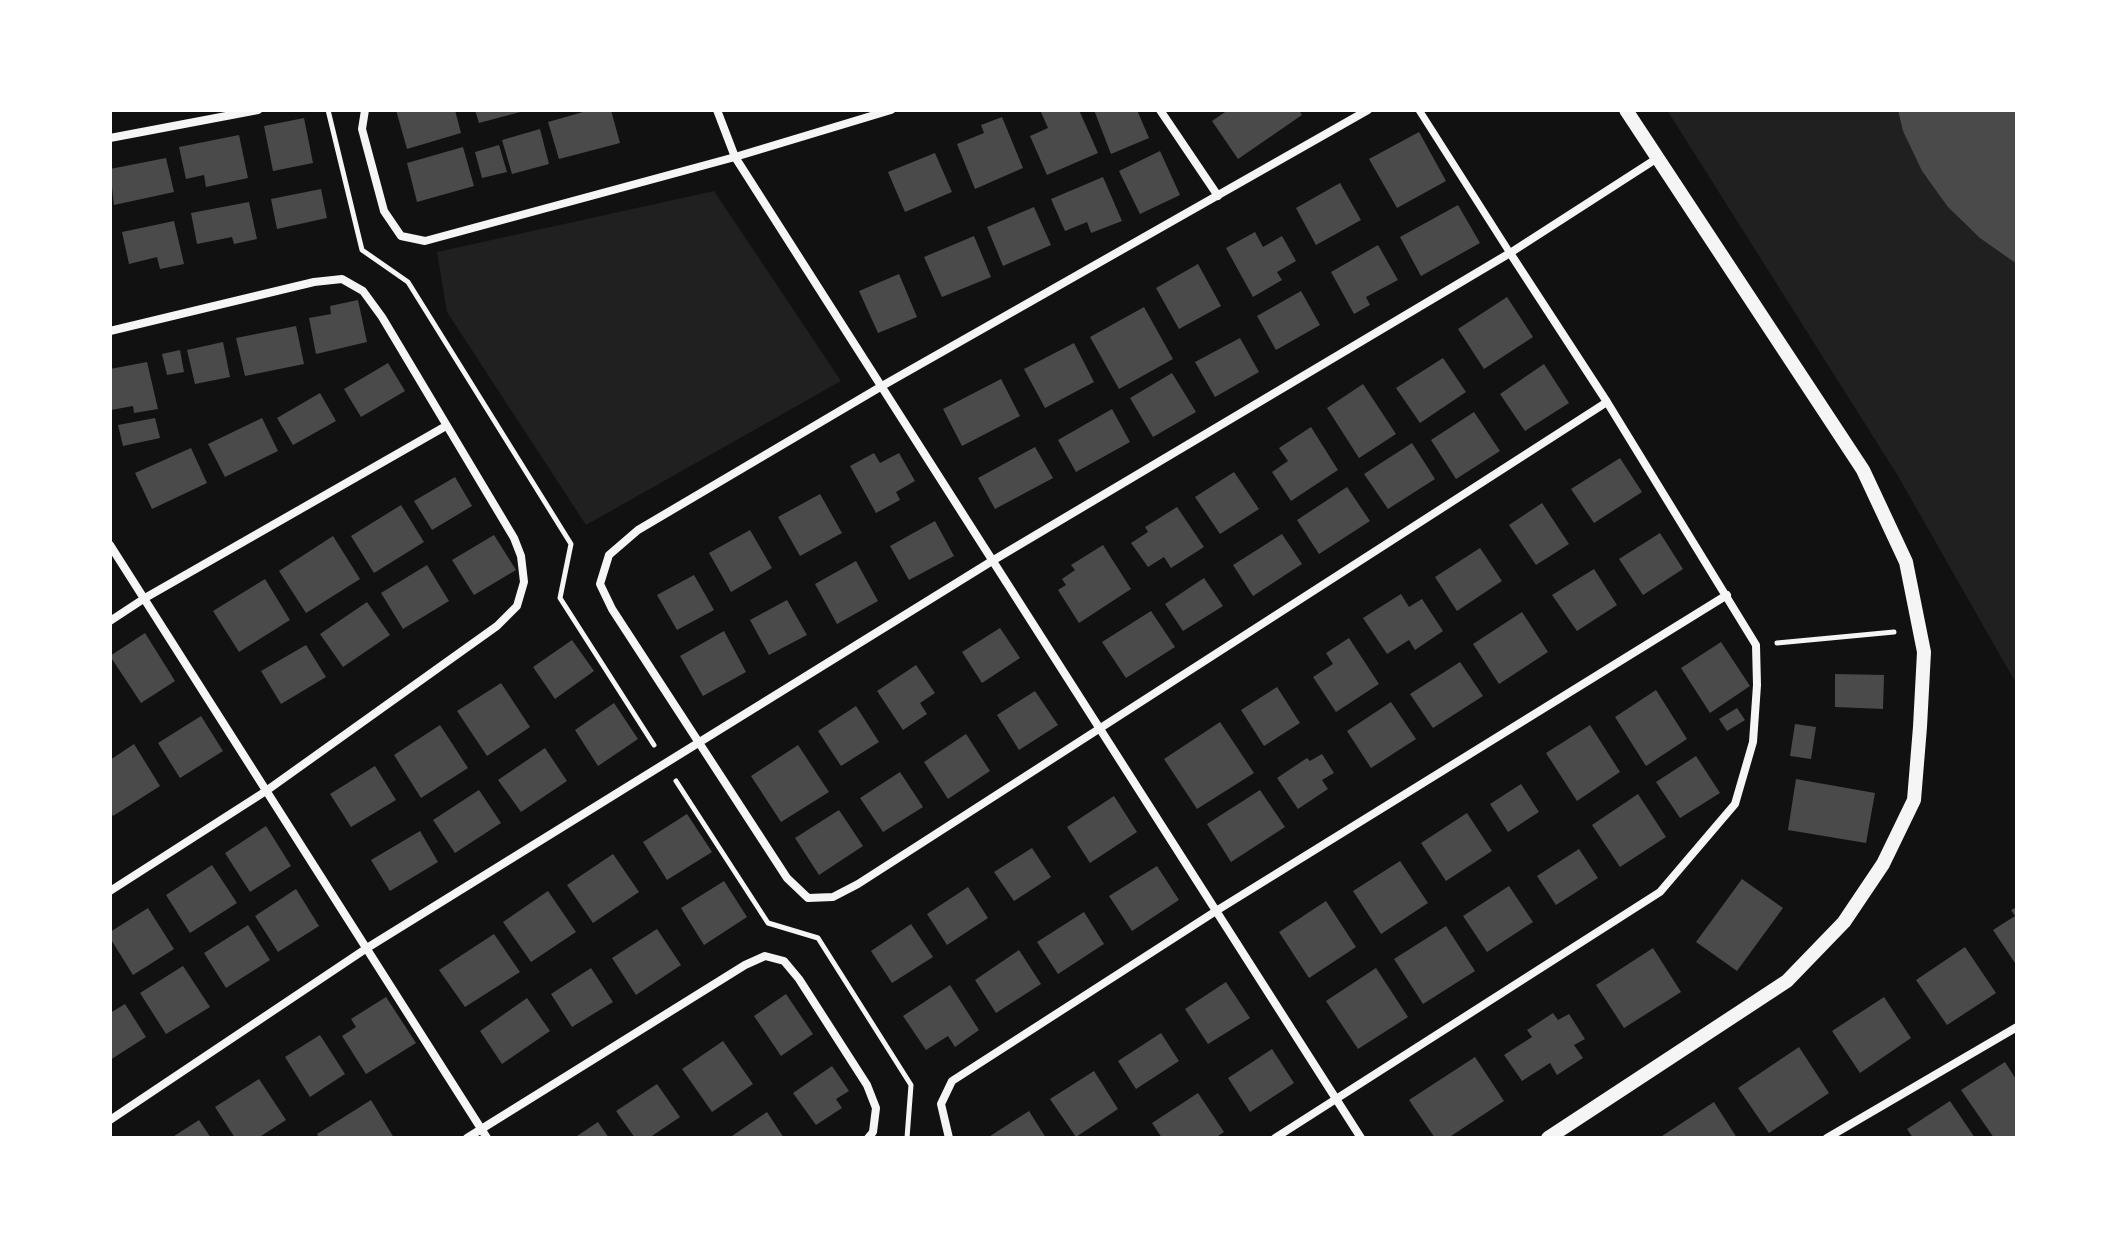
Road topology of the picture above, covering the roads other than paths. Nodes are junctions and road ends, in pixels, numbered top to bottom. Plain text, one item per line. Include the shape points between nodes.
1 (258, 110) edge
2 (365, 110) edge
3 (717, 110) edge
4 (891, 110) edge
5 (1160, 110) edge
6 (1368, 110) edge
7 (1419, 110) edge
8 (1626, 110) edge
9 (110, 138) edge
10 (735, 157) junction
11 (1656, 159) junction
12 (1218, 196) junction
13 (1510, 253) junction
14 (110, 331) edge
15 (882, 386) junction
16 (1607, 402) junction
17 (446, 426) junction
18 (110, 545) edge
19 (992, 561) junction
20 (1727, 595) junction
21 (145, 598) junction
22 (110, 621) edge
23 (1099, 728) junction
24 (698, 743) junction
25 (266, 791) junction
26 (110, 891) edge
27 (1216, 911) junction
28 (367, 948) junction
29 (2017, 1027) edge
30 (1335, 1099) junction
31 (110, 1120) edge
32 (481, 1129) junction
33 (467, 1138) edge
34 (487, 1138) edge
35 (868, 1138) edge
36 (949, 1138) edge
37 (1275, 1138) edge
38 (1361, 1138) edge
39 (1548, 1138) edge
40 (1827, 1138) edge

1 - 9 street
2 - 10 street via 362,129 384,211 401,236 425,241
3 - 10 street
4 - 10 street
5 - 12 street
6 - 12 street
7 - 13 street
8 - 11 street
10 - 15 street
11 - 13 street
11 - 39 street via 1863,470 1906,562 1924,652 1914,800 1883,864 1844,922 1787,981
12 - 15 street
13 - 16 street
13 - 19 street
14 - 17 street via 342,279 363,291
15 - 19 street
15 - 24 street via 638,530 609,555 600,584 606,597
16 - 20 street
16 - 23 street
17 - 21 street
17 - 25 street via 514,538 524,582 517,606 497,626
18 - 21 street
19 - 23 street
19 - 24 street
20 - 27 street
20 - 30 street via 1756,645 1753,742 1735,804 1660,892
21 - 22 street
21 - 25 street
23 - 24 street via 858,884 833,897 808,898 787,878
23 - 27 street
24 - 28 street
25 - 26 street
25 - 28 street
27 - 30 street
27 - 36 street via 952,1081 941,1104
28 - 31 street
28 - 32 street
29 - 40 street
30 - 37 street
30 - 38 street
32 - 33 street
32 - 34 street
32 - 35 street via 765,956 784,961 799,979 867,1085 876,1108

